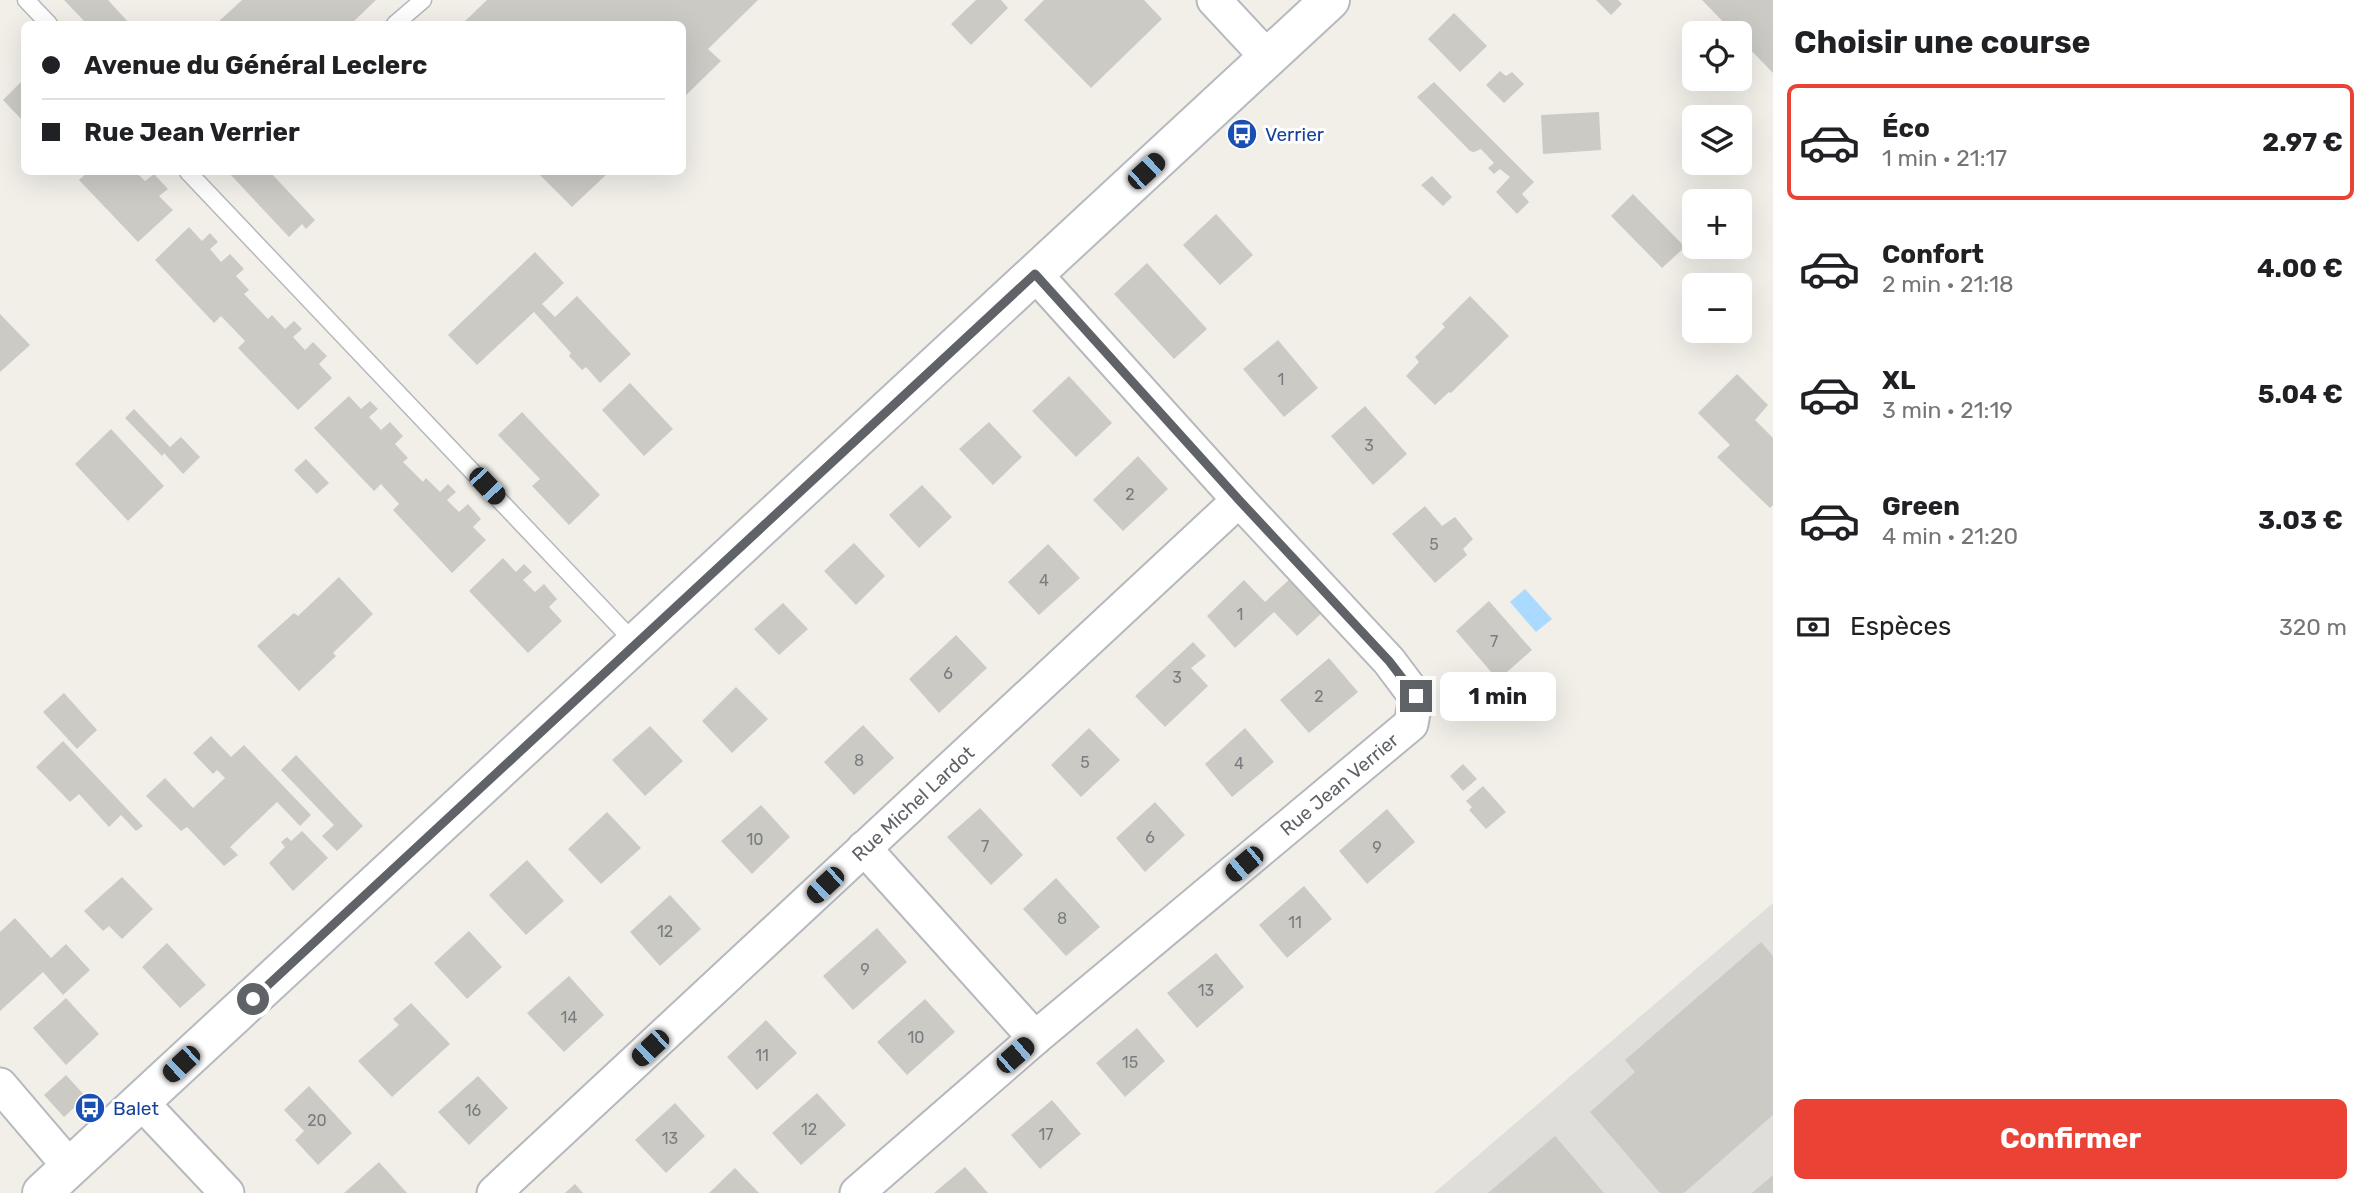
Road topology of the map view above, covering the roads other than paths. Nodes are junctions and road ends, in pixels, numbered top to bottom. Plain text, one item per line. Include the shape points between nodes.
1 (26, 0) edge
2 (423, 0) edge
3 (1214, 0) edge
4 (1330, 0) edge
5 (46, 21) edge
6 (399, 21) edge
7 (1268, 58) junction
8 (191, 175) edge
9 (1035, 274) junction
10 (1239, 500) junction
11 (636, 644) junction
12 (864, 848) junction
13 (1035, 1038) junction
14 (0, 1085) edge
15 (141, 1102) junction
16 (70, 1167) junction
17 (42, 1193) edge
18 (227, 1193) edge
19 (494, 1193) edge
20 (857, 1193) edge

1 - 5 lane
2 - 6 lane
3 - 7 street
4 - 7 main road
7 - 9 main road
8 - 11 lane
9 - 10 street, Rue Jean Verrier
9 - 11 main road
10 - 12 street, Rue Michel Lardot
10 - 13 street, Rue Jean Verrier via 1416,696 1411,724
11 - 15 main road
12 - 13 street
12 - 19 street, Rue Michel Lardot
13 - 20 street, Rue Jean Verrier
14 - 16 street
15 - 16 main road
15 - 18 street
16 - 17 main road

